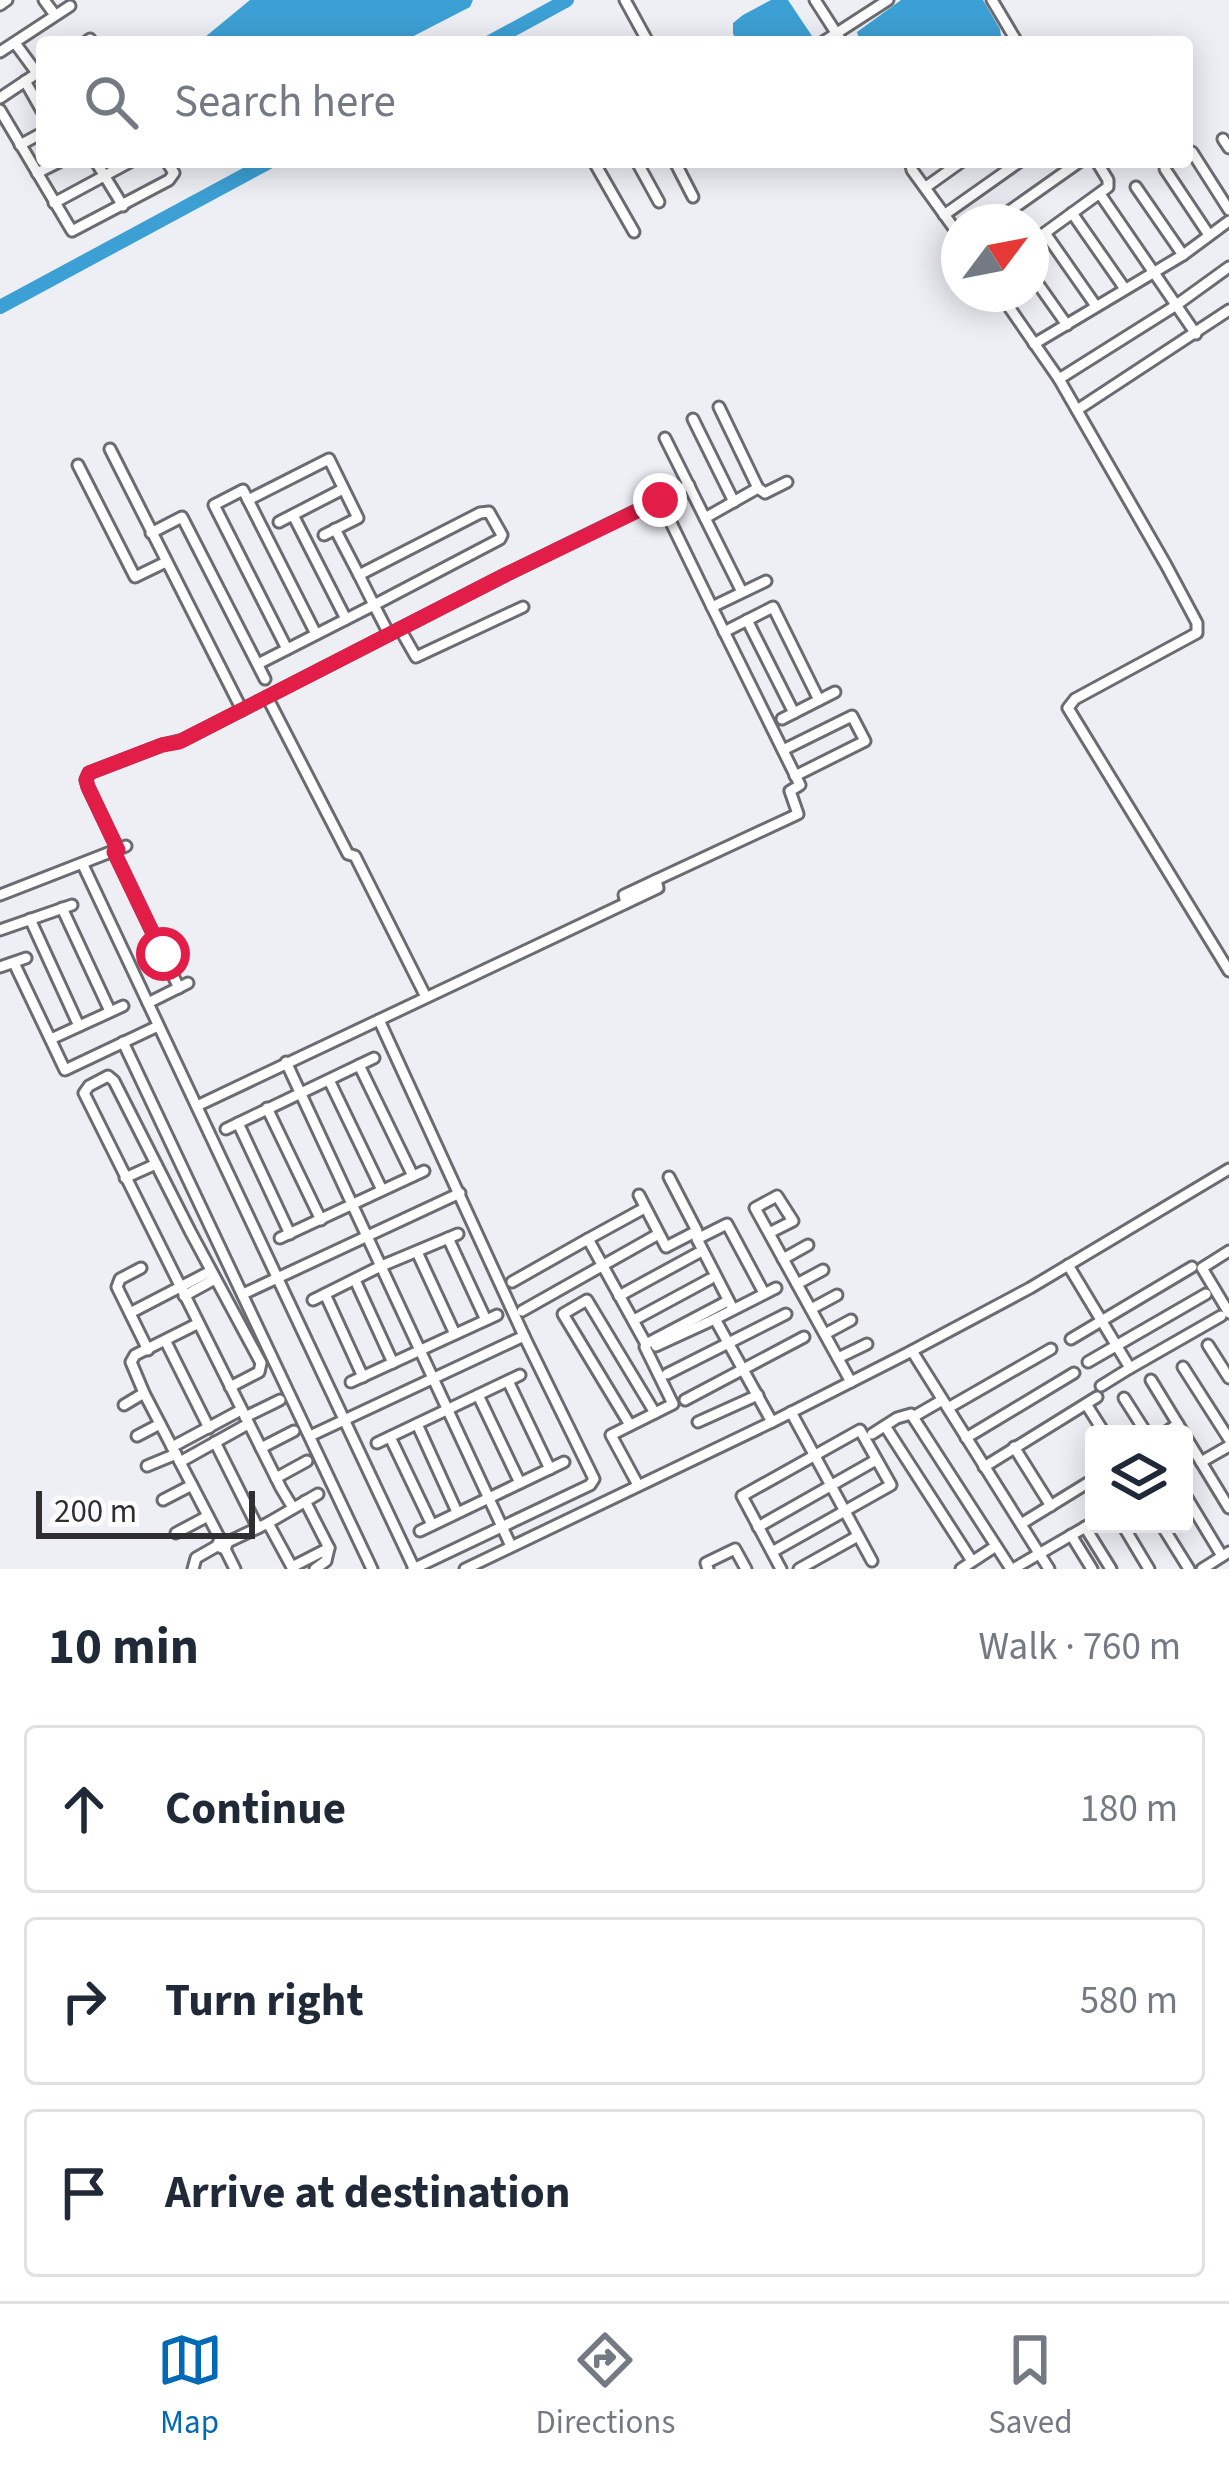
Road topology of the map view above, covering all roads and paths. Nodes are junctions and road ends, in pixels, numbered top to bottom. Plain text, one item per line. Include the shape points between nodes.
1 (44, 0) edge
2 (625, 0) edge
3 (888, 0) edge
4 (992, 0) edge
5 (821, 2) edge
6 (70, 6) dead end
7 (56, 16) junction
8 (645, 36) edge
9 (838, 36) edge
10 (842, 36) edge
11 (1013, 36) edge
12 (15, 43) junction
13 (0, 52) edge
14 (36, 68) edge
15 (36, 74) edge
16 (25, 81) junction
17 (0, 98) edge
18 (36, 100) edge
19 (0, 110) edge
20 (36, 136) edge
21 (20, 145) junction
22 (1193, 154) edge
23 (47, 168) edge
24 (100, 168) edge
25 (119, 168) edge
26 (171, 168) edge
27 (597, 168) edge
28 (640, 168) edge
29 (677, 168) edge
30 (912, 168) edge
31 (953, 168) edge
32 (1011, 168) edge
33 (1070, 168) edge
34 (1100, 168) edge
35 (1165, 169) dead end
36 (37, 173) junction
37 (105, 176) junction
38 (926, 187) junction
39 (1136, 187) dead end
40 (1100, 194) junction
41 (693, 197) dead end
42 (659, 202) dead end
43 (54, 203) junction
44 (960, 204) edge
45 (1020, 204) edge
46 (123, 206) junction
47 (941, 210) edge
48 (1229, 210) edge
49 (1072, 213) junction
50 (1229, 221) edge
51 (1049, 230) edge
52 (634, 232) dead end
53 (1210, 235) junction
54 (1049, 239) edge
55 (1183, 254) junction
56 (1229, 267) edge
57 (1154, 272) junction
58 (1126, 289) junction
59 (1049, 300) edge
60 (1096, 306) junction
61 (1175, 306) junction
62 (1229, 310) edge
63 (1012, 312) edge
64 (1067, 325) junction
65 (1196, 334) junction
66 (1034, 344) junction
67 (1059, 379) junction
68 (719, 407) dead end
69 (1078, 410) junction
70 (692, 418) dead end
71 (665, 438) dead end
72 (110, 449) dead end
73 (78, 465) dead end
74 (787, 482) dead end
75 (689, 485) junction
76 (758, 488) junction
77 (343, 489) junction
78 (248, 500) junction
79 (660, 500) junction
80 (734, 502) junction
81 (292, 515) junction
82 (705, 518) junction
83 (279, 522) dead end
84 (335, 529) junction
85 (151, 533) junction
86 (324, 535) dead end
87 (166, 562) junction
88 (359, 575) junction
89 (766, 581) dead end
90 (742, 592) junction
91 (374, 605) junction
92 (523, 607) dead end
93 (712, 607) junction
94 (346, 619) junction
95 (747, 620) junction
96 (394, 632) junction
97 (724, 632) junction
98 (316, 634) junction
99 (287, 649) junction
100 (257, 664) junction
101 (265, 679) dead end
102 (835, 692) dead end
103 (267, 697) junction
104 (819, 700) junction
105 (242, 710) junction
106 (794, 713) junction
107 (782, 719) dead end
108 (782, 750) junction
109 (795, 776) junction
110 (120, 849) junction
111 (83, 865) junction
112 (0, 895) edge
113 (30, 920) junction
114 (0, 930) edge
115 (26, 958) dead end
116 (14, 962) junction
117 (0, 968) edge
118 (1229, 971) edge
119 (425, 997) junction
120 (148, 1003) junction
121 (122, 1006) dead end
122 (110, 1011) junction
123 (379, 1020) junction
124 (79, 1025) junction
125 (158, 1026) junction
126 (51, 1039) junction
127 (123, 1042) junction
128 (374, 1058) dead end
129 (286, 1062) junction
130 (358, 1065) junction
131 (329, 1080) junction
132 (300, 1093) junction
133 (197, 1106) junction
134 (268, 1108) junction
135 (238, 1123) junction
136 (226, 1129) dead end
137 (156, 1164) junction
138 (1229, 1168) edge
139 (669, 1177) dead end
140 (125, 1178) junction
141 (382, 1190) junction
142 (460, 1193) junction
143 (639, 1195) dead end
144 (353, 1205) junction
145 (640, 1210) dead end
146 (321, 1220) junction
147 (769, 1233) dead end
148 (697, 1235) junction
149 (366, 1236) junction
150 (655, 1236) dead end
151 (588, 1239) junction
152 (808, 1245) dead end
153 (1229, 1251) edge
154 (417, 1252) junction
155 (698, 1253) dead end
156 (783, 1259) junction
157 (602, 1265) junction
158 (380, 1267) junction
159 (1192, 1267) dead end
160 (141, 1268) dead end
161 (823, 1270) dead end
162 (1071, 1270) junction
163 (213, 1275) junction
164 (277, 1279) junction
165 (710, 1279) dead end
166 (355, 1280) junction
167 (512, 1282) dead end
168 (797, 1284) junction
169 (776, 1288) dead end
170 (182, 1292) junction
171 (764, 1293) junction
172 (243, 1294) junction
173 (325, 1294) junction
174 (1206, 1294) dead end
175 (837, 1295) dead end
176 (619, 1296) junction
177 (313, 1300) dead end
178 (729, 1306) junction
179 (811, 1309) junction
180 (522, 1311) dead end
181 (130, 1312) junction
182 (787, 1314) dead end
183 (1225, 1315) edge
184 (715, 1319) junction
185 (634, 1320) junction
186 (851, 1320) dead end
187 (1102, 1321) junction
188 (197, 1324) junction
189 (455, 1334) junction
190 (825, 1334) junction
191 (524, 1336) junction
192 (804, 1337) dead end
193 (1071, 1339) dead end
194 (166, 1342) junction
195 (729, 1343) junction
196 (867, 1344) dead end
197 (651, 1345) junction
198 (1208, 1345) dead end
199 (1116, 1346) junction
200 (1052, 1348) dead end
201 (419, 1349) junction
202 (148, 1350) junction
203 (910, 1352) junction
204 (838, 1358) junction
205 (1088, 1362) dead end
206 (393, 1363) junction
207 (1183, 1367) dead end
208 (1130, 1368) junction
209 (743, 1370) junction
210 (1074, 1373) dead end
211 (667, 1374) dead end
212 (520, 1376) dead end
213 (362, 1377) junction
214 (1229, 1378) edge
215 (434, 1379) junction
216 (1151, 1380) dead end
217 (508, 1381) junction
218 (351, 1382) dead end
219 (851, 1382) junction
220 (230, 1387) junction
221 (144, 1394) junction
222 (478, 1395) junction
223 (758, 1395) junction
224 (1124, 1399) dead end
225 (280, 1400) dead end
226 (685, 1400) dead end
227 (1086, 1404) junction
228 (124, 1405) dead end
229 (944, 1405) junction
230 (448, 1409) junction
231 (790, 1412) junction
232 (655, 1413) junction
233 (245, 1417) junction
234 (914, 1417) junction
235 (345, 1421) junction
236 (698, 1422) dead end
237 (772, 1422) junction
238 (160, 1424) junction
239 (417, 1424) junction
240 (1178, 1424) joint
241 (630, 1425) junction
242 (1099, 1425) edge
243 (1141, 1425) edge
244 (885, 1426) junction
245 (208, 1428) junction
246 (294, 1431) dead end
247 (872, 1434) dead end
248 (136, 1436) dead end
249 (310, 1436) junction
250 (390, 1437) junction
251 (967, 1438) junction
252 (214, 1442) junction
253 (1229, 1442) edge
254 (377, 1443) dead end
255 (1014, 1447) junction
256 (261, 1448) junction
257 (176, 1454) junction
258 (814, 1456) junction
259 (1198, 1459) junction
260 (876, 1460) junction
261 (1193, 1460) edge
262 (307, 1461) dead end
263 (564, 1462) dead end
264 (147, 1466) dead end
265 (984, 1467) junction
266 (550, 1468) junction
267 (276, 1478) junction
268 (520, 1483) junction
269 (192, 1485) junction
270 (638, 1485) junction
271 (1085, 1485) edge
272 (830, 1486) junction
273 (318, 1494) dead end
274 (488, 1497) junction
275 (163, 1500) dead end
276 (305, 1502) junction
277 (1051, 1506) junction
278 (1193, 1506) edge
279 (293, 1508) junction
280 (1229, 1508) edge
281 (844, 1511) junction
282 (458, 1512) junction
283 (208, 1516) junction
284 (1021, 1524) junction
285 (263, 1525) junction
286 (432, 1525) junction
287 (758, 1527) junction
288 (1085, 1527) edge
289 (502, 1528) junction
290 (420, 1531) dead end
291 (176, 1533) dead end
292 (1094, 1533) edge
293 (1127, 1533) edge
294 (1166, 1533) edge
295 (1071, 1535) junction
296 (858, 1536) junction
297 (223, 1544) junction
298 (511, 1546) junction
299 (996, 1546) junction
300 (329, 1548) junction
301 (772, 1552) junction
302 (1036, 1554) junction
303 (1226, 1554) edge
304 (872, 1561) dead end
305 (972, 1561) junction
306 (292, 1568) edge
307 (193, 1569) edge
308 (235, 1569) edge
309 (315, 1569) edge
310 (372, 1569) edge
311 (414, 1569) edge
312 (465, 1569) edge
313 (708, 1569) edge
314 (746, 1569) edge
315 (781, 1569) edge
316 (799, 1569) edge
317 (961, 1569) edge
318 (1012, 1569) edge
319 (1046, 1569) edge
320 (1092, 1569) edge
321 (1111, 1569) edge
322 (1149, 1569) edge
323 (1189, 1569) edge
324 (1202, 1569) edge

1 - 7 street
2 - 8 street
3 - 10 street
4 - 11 street
5 - 9 street
6 - 7 street
7 - 12 street
12 - 13 street
12 - 14 street
15 - 16 street
16 - 17 street
16 - 18 street
19 - 21 street
20 - 21 street
21 - 36 street
22 - 48 street
23 - 36 street
24 - 37 street
25 - 37 street
26 - 46 street via 169,180
27 - 52 street
28 - 42 street
29 - 41 street
30 - 38 street
31 - 38 street
32 - 44 street
33 - 45 street
34 - 40 street via 1109,184
35 - 53 street
36 - 43 street
37 - 43 street
37 - 46 street
38 - 47 street
39 - 55 street
40 - 49 street
40 - 57 street
43 - 46 street via 72,232
49 - 51 street
49 - 58 street
50 - 53 street
53 - 55 street
54 - 60 street
55 - 57 street
56 - 61 street
57 - 58 street
57 - 61 street
58 - 60 street
59 - 64 street
60 - 64 street
61 - 65 street
61 - 67 street
62 - 65 street
63 - 66 street
64 - 66 street
65 - 69 street
66 - 67 street
67 - 69 street
68 - 76 street
69 - 118 street via 1198,628 1068,708
70 - 80 street
71 - 75 street
72 - 85 street
73 - 87 street via 135,577
74 - 76 street via 764,493
75 - 79 street
75 - 82 street
76 - 80 street
77 - 78 street via 328,459
77 - 81 street
77 - 84 street via 358,518
78 - 98 street
78 - 99 street via 243,490 214,505
79 - 93 street
79 - 96 street
80 - 82 street
81 - 83 street
81 - 94 street
82 - 90 street
84 - 86 street
84 - 88 street
85 - 87 street
85 - 100 street via 182,517
87 - 105 street
88 - 91 street
88 - 91 street via 486,511 500,531 500,539
89 - 90 street
90 - 93 street
91 - 94 street
91 - 96 street
92 - 96 street via 416,657
93 - 97 street
94 - 98 street
95 - 97 street
95 - 104 street via 773,607
95 - 106 street
96 - 103 street
97 - 108 street
98 - 99 street
99 - 100 street
100 - 101 street
102 - 104 street
103 - 105 street
103 - 119 street
104 - 106 street
105 - 110 street via 86,776
106 - 107 street
108 - 109 street
108 - 109 street via 852,716 865,741
109 - 119 street via 797,814
110 - 111 street
110 - 120 street via 184,986
111 - 112 street
111 - 120 street
113 - 114 street
113 - 122 street via 67,906
113 - 124 street
115 - 116 street
116 - 117 street
116 - 126 street
119 - 123 street
120 - 125 street
121 - 122 street
122 - 124 street
123 - 129 street
123 - 142 street
124 - 126 street
125 - 127 street
125 - 133 street
126 - 127 street via 61,1071
127 - 172 street
128 - 130 street
129 - 132 street
129 - 133 street
130 - 131 street
130 - 141 street via 419,1173
131 - 132 street
131 - 141 street
132 - 134 street
132 - 144 street
133 - 164 street
134 - 135 street
134 - 146 street
135 - 136 street
135 - 146 street via 285,1236
137 - 140 street
137 - 140 street via 114,1081 103,1078 84,1093
137 - 163 street
138 - 162 street
139 - 148 street
140 - 170 street
141 - 144 street
142 - 149 street
142 - 191 street
143 - 148 street via 666,1247
144 - 146 street
144 - 149 street
145 - 151 street
147 - 156 street
148 - 171 street via 727,1224
148 - 178 street
149 - 158 street
149 - 164 street
150 - 157 street
151 - 157 street
151 - 167 street
152 - 156 street
153 - 183 street via 1202,1268
154 - 158 street
154 - 189 street
154 - 189 street via 453,1236 491,1317
155 - 176 street
156 - 168 street
157 - 176 street
157 - 180 street
158 - 166 street
158 - 201 street
159 - 187 street
160 - 181 street via 117,1282
161 - 168 street
162 - 187 street
162 - 203 street
163 - 170 street
163 - 220 street via 261,1363
164 - 172 street
164 - 235 street
165 - 185 street
166 - 173 street
166 - 206 street
168 - 179 street
169 - 171 street
170 - 181 street
170 - 188 street
171 - 178 street
172 - 249 street
173 - 177 street
173 - 213 street
174 - 199 street
175 - 179 street
176 - 185 street
178 - 184 street
178 - 197 street
179 - 190 street
181 - 202 street
182 - 195 street
183 - 208 street
184 - 195 street
184 - 197 street
185 - 197 street
186 - 190 street
187 - 193 street
187 - 199 street
188 - 194 street
188 - 220 street
189 - 201 street
190 - 204 street
191 - 215 street
191 - 289 street via 594,1479
192 - 209 street
194 - 202 street
194 - 245 street
195 - 209 street
195 - 211 street
196 - 204 street
197 - 232 street via 674,1404
198 - 214 street
199 - 205 street
199 - 208 street
200 - 229 street
201 - 206 street
201 - 215 street
202 - 221 street via 131,1362
203 - 219 street
203 - 229 street
204 - 219 street
206 - 213 street
207 - 253 street
208 - 227 street
209 - 223 street
209 - 226 street
210 - 251 street
212 - 217 street
213 - 218 street
215 - 230 street
215 - 235 street
216 - 240 street
217 - 222 street
217 - 266 street
219 - 231 street
220 - 233 street
221 - 228 street
221 - 238 street
222 - 230 street
222 - 268 street
223 - 236 street
223 - 237 street
224 - 243 street
225 - 233 street
227 - 242 street
227 - 255 street
229 - 234 street
229 - 251 street
229 - 302 street
230 - 239 street
230 - 274 street
231 - 237 street
231 - 258 street
232 - 241 street
232 - 241 street via 587,1300 563,1315
233 - 245 street
233 - 252 street
233 - 256 street
234 - 244 street
234 - 299 street
235 - 249 street
235 - 311 street
237 - 270 street
238 - 248 street
238 - 257 street
239 - 250 street
239 - 282 street
240 - 259 street
241 - 270 street via 611,1435
244 - 247 street
244 - 305 street
245 - 257 street
246 - 256 street
249 - 310 street
250 - 254 street
250 - 286 street
251 - 265 street
252 - 257 street
252 - 285 street
253 - 259 street
255 - 265 street
255 - 277 street
256 - 267 street
257 - 264 street
257 - 269 street
258 - 260 street via 860,1430
258 - 272 street
258 - 287 street via 742,1496
259 - 261 street
259 - 280 street
260 - 272 street
260 - 281 street via 891,1485
262 - 267 street
263 - 266 street
265 - 284 street
266 - 268 street
267 - 279 street
268 - 274 street
269 - 275 street
269 - 283 street
270 - 298 street
271 - 277 street
272 - 281 street
272 - 287 street
273 - 276 street
274 - 282 street
274 - 289 street
276 - 279 street
276 - 300 street
277 - 284 street
278 - 303 street
279 - 285 street
281 - 296 street
281 - 301 street
282 - 286 street
283 - 291 street
283 - 297 street
284 - 302 street
285 - 297 street
285 - 306 street
286 - 290 street
287 - 301 street
288 - 295 street
289 - 298 street
289 - 311 street
292 - 321 street
293 - 322 street
294 - 323 street
295 - 302 street
295 - 320 street
296 - 304 street
296 - 316 street
297 - 307 street via 196,1558
297 - 308 street
298 - 312 street
299 - 305 street
299 - 318 street
300 - 306 street
300 - 309 street
301 - 315 street
302 - 318 street
302 - 319 street
303 - 324 street
305 - 317 street
313 - 314 street via 706,1563 735,1549

